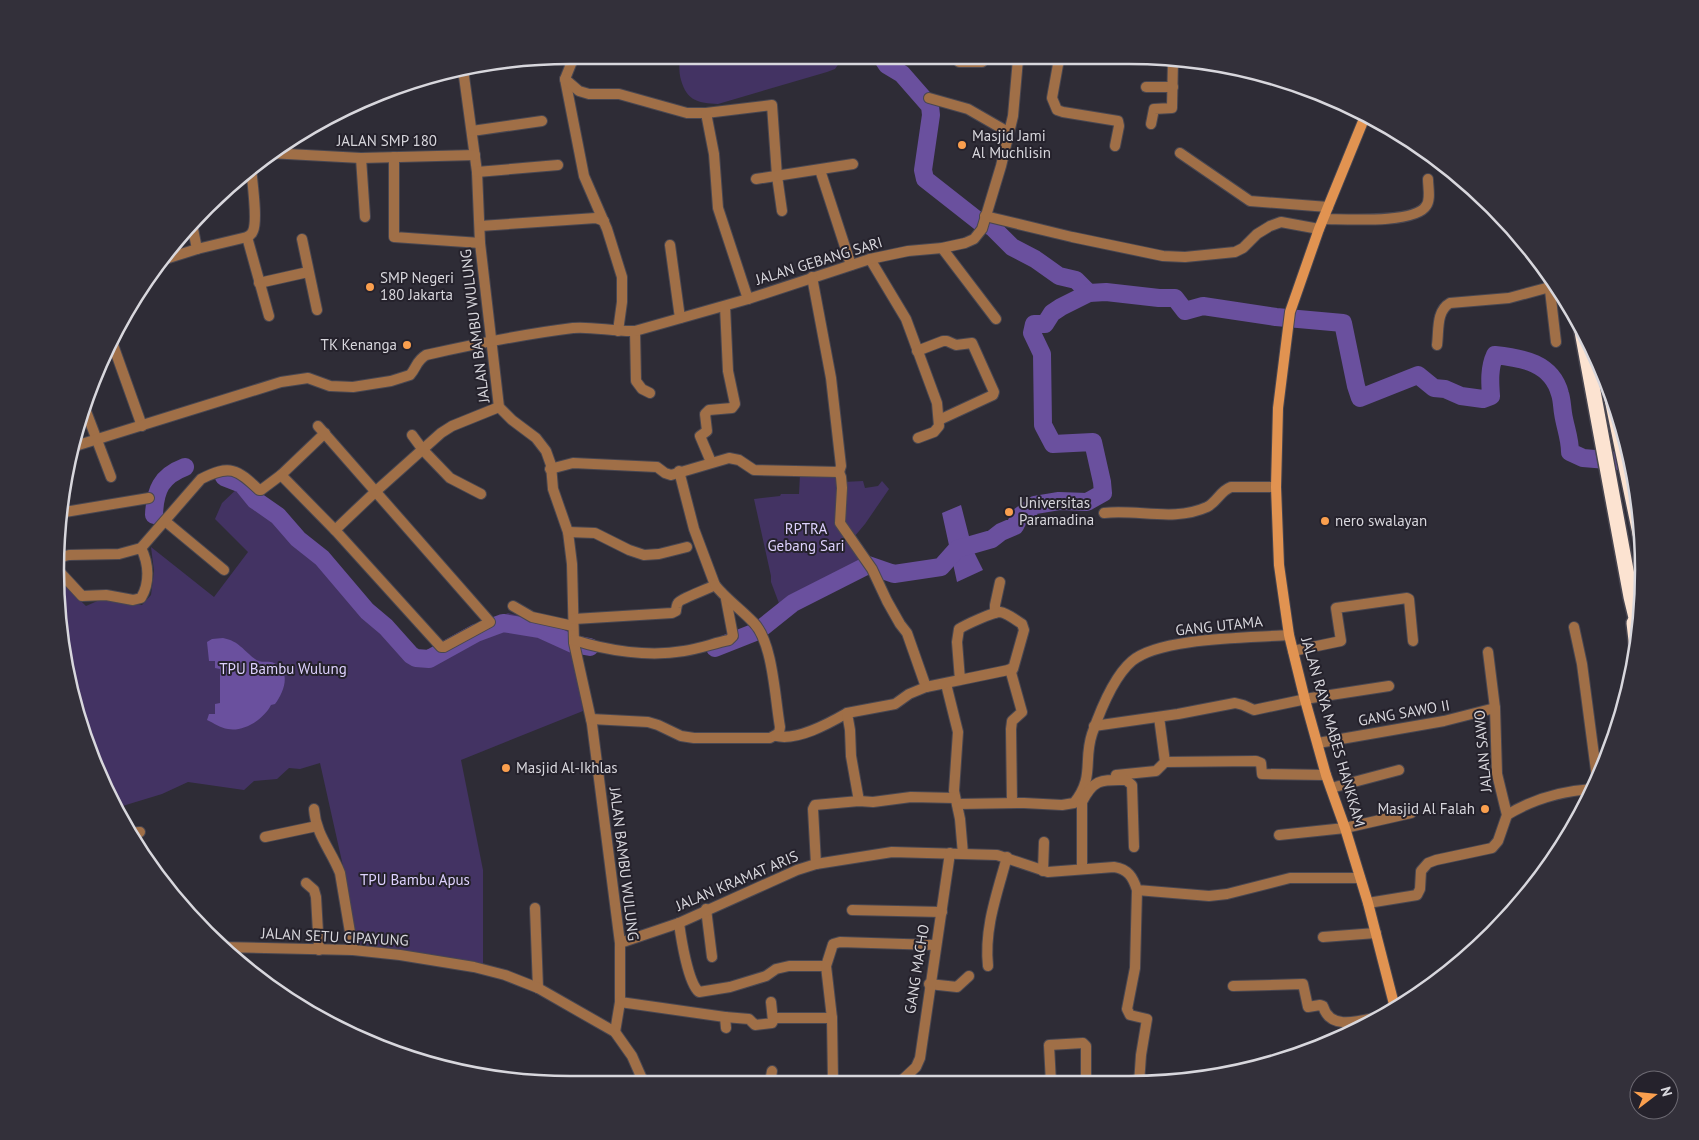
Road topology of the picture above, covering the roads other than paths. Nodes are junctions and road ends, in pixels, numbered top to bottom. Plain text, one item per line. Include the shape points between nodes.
1 (571, 64) edge
2 (1018, 64) edge
3 (1058, 64) edge
4 (1173, 66) edge
5 (464, 75) edge
6 (564, 79) junction
7 (1146, 87) dead end
8 (1172, 87) junction
9 (929, 98) dead end
10 (706, 113) junction
11 (542, 121) dead end
12 (1363, 121) edge
13 (1151, 124) dead end
14 (472, 131) junction
15 (1008, 132) junction
16 (1115, 146) dead end
17 (282, 154) edge
18 (1180, 154) dead end
19 (475, 155) junction
20 (394, 157) junction
21 (361, 158) junction
22 (853, 164) dead end
23 (558, 165) dead end
24 (820, 170) junction
25 (477, 172) junction
26 (252, 176) edge
27 (777, 176) junction
28 (756, 179) dead end
29 (1428, 179) dead end
30 (1328, 208) junction
31 (782, 211) dead end
32 (986, 216) junction
33 (366, 218) dead end
34 (1324, 219) junction
35 (604, 221) junction
36 (480, 226) junction
37 (1319, 230) junction
38 (193, 231) edge
39 (248, 238) junction
40 (302, 240) dead end
41 (480, 243) junction
42 (670, 245) dead end
43 (942, 248) junction
44 (197, 249) junction
45 (172, 257) edge
46 (870, 259) junction
47 (851, 265) junction
48 (308, 272) junction
49 (812, 277) junction
50 (260, 282) junction
51 (1549, 287) edge
52 (1550, 289) edge
53 (748, 299) junction
54 (726, 306) junction
55 (317, 310) dead end
56 (269, 316) dead end
57 (680, 318) junction
58 (996, 318) dead end
59 (634, 331) junction
60 (618, 332) junction
61 (490, 340) junction
62 (1556, 342) dead end
63 (1438, 345) dead end
64 (115, 349) edge
65 (917, 351) junction
66 (1586, 352) edge
67 (650, 393) dead end
68 (499, 407) junction
69 (88, 417) edge
70 (939, 420) junction
71 (142, 426) junction
72 (412, 435) dead end
73 (918, 438) dead end
74 (97, 440) junction
75 (79, 446) edge
76 (423, 450) junction
77 (711, 462) junction
78 (550, 469) junction
79 (679, 471) junction
80 (839, 472) junction
81 (281, 475) junction
82 (112, 477) dead end
83 (1276, 487) junction
84 (375, 492) junction
85 (482, 494) dead end
86 (149, 498) dead end
87 (67, 512) edge
88 (1104, 513) dead end
89 (165, 521) junction
90 (335, 530) junction
91 (568, 532) junction
92 (687, 547) dead end
93 (141, 548) junction
94 (64, 557) edge
95 (224, 570) dead end
96 (64, 577) edge
97 (1000, 582) dead end
98 (714, 585) junction
99 (1631, 597) junction
100 (726, 599) junction
101 (513, 606) dead end
102 (1634, 608) edge
103 (995, 613) junction
104 (1633, 614) edge
105 (574, 623) junction
106 (1574, 627) dead end
107 (1289, 635) junction
108 (1413, 641) dead end
109 (574, 645) junction
110 (1293, 651) junction
111 (1488, 652) dead end
112 (1010, 669) junction
113 (960, 680) junction
114 (946, 684) junction
115 (1389, 686) dead end
116 (926, 687) junction
117 (1304, 700) junction
118 (1494, 708) junction
119 (847, 713) junction
120 (1159, 717) junction
121 (591, 719) junction
122 (1094, 726) junction
123 (776, 736) junction
124 (1318, 744) junction
125 (1165, 762) junction
126 (1596, 767) edge
127 (1400, 770) dead end
128 (1326, 775) junction
129 (1088, 776) junction
130 (1331, 788) junction
131 (1585, 789) edge
132 (859, 801) junction
133 (956, 801) junction
134 (1012, 804) junction
135 (314, 808) dead end
136 (1411, 813) dead end
137 (1507, 815) junction
138 (317, 826) junction
139 (1345, 828) junction
140 (1279, 835) dead end
141 (265, 837) dead end
142 (1044, 842) dead end
143 (1134, 847) dead end
144 (950, 853) junction
145 (963, 854) junction
146 (1006, 857) junction
147 (816, 864) junction
148 (1082, 869) junction
149 (1043, 871) junction
150 (1360, 878) junction
151 (306, 883) dead end
152 (1137, 890) junction
153 (1368, 903) junction
154 (534, 908) dead end
155 (706, 909) junction
156 (852, 910) dead end
157 (942, 912) junction
158 (678, 922) junction
159 (1376, 933) junction
160 (1323, 937) dead end
161 (620, 944) junction
162 (935, 945) junction
163 (231, 946) edge
164 (319, 950) junction
165 (353, 950) junction
166 (712, 958) dead end
167 (826, 966) junction
168 (988, 966) dead end
169 (969, 976) dead end
170 (929, 984) junction
171 (1233, 986) dead end
172 (538, 988) junction
173 (1393, 1001) edge
174 (620, 1002) junction
175 (771, 1002) dead end
176 (725, 1017) junction
177 (773, 1018) junction
178 (832, 1018) junction
179 (1361, 1020) edge
180 (726, 1028) dead end
181 (615, 1032) junction
182 (641, 1076) edge
183 (833, 1076) edge
184 (904, 1076) edge
185 (1051, 1076) edge
186 (1086, 1076) edge
187 (1140, 1076) edge

1 - 6 street
2 - 15 street, JALAN GEBANG SARI
3 - 16 street via 1052,98 1057,110 1118,121
4 - 8 street
5 - 14 street, JALAN BAMBU WULUNG
6 - 10 street via 578,91 589,94 619,94 686,112
6 - 35 street via 584,176
7 - 8 street
8 - 13 street via 1172,109 1154,109
9 - 15 street via 968,109
10 - 27 street via 772,105
10 - 53 street via 714,154 718,208
11 - 14 street
12 - 30 main road, JALAN RAYA MABES HANKKAM
14 - 19 street, JALAN BAMBU WULUNG
15 - 32 street, JALAN GEBANG SARI
17 - 21 street, JALAN SMP 180
18 - 30 street via 1250,201
19 - 20 street, JALAN SMP 180
19 - 25 street, JALAN BAMBU WULUNG
20 - 21 street, JALAN SMP 180
20 - 41 street via 395,238
21 - 33 street
22 - 24 street
23 - 25 street
24 - 27 street
24 - 47 street
25 - 36 street, JALAN BAMBU WULUNG
26 - 39 street via 255,219
27 - 28 street
27 - 31 street
29 - 34 street via 1428,202 1418,212 1375,220
30 - 34 main road, JALAN RAYA MABES HANKKAM
32 - 37 street via 1163,256 1185,257 1235,252 1257,234 1281,222
32 - 43 street, JALAN GEBANG SARI via 974,239
34 - 37 main road, JALAN RAYA MABES HANKKAM
35 - 36 street via 596,218
35 - 60 street via 623,285
36 - 41 street, JALAN BAMBU WULUNG
37 - 83 main road, JALAN RAYA MABES HANKKAM via 1290,312 1278,408
38 - 44 street
39 - 44 street
39 - 50 street
40 - 48 street
41 - 61 street, JALAN BAMBU WULUNG
42 - 57 street
43 - 46 street, JALAN GEBANG SARI
43 - 58 street
44 - 45 street
46 - 47 street, JALAN GEBANG SARI
46 - 65 street via 906,319
47 - 49 street, JALAN GEBANG SARI
48 - 50 street
48 - 55 street
49 - 53 street, JALAN GEBANG SARI
49 - 80 street via 831,378 841,466
50 - 56 street
51 - 63 street via 1509,298 1444,306 1440,312
52 - 62 street
53 - 54 street, JALAN GEBANG SARI
54 - 57 street, JALAN GEBANG SARI
54 - 77 street via 728,371 735,404 732,408 709,410 705,414 707,432 700,436
57 - 59 street, JALAN GEBANG SARI
59 - 60 street, JALAN GEBANG SARI
59 - 67 street via 636,381 642,390
60 - 61 street, JALAN GEBANG SARI via 573,328
61 - 68 street, JALAN BAMBU WULUNG
61 - 71 street, JALAN GEBANG SARI via 426,355 418,360 410,375 391,381 352,388 330,386 308,378 281,382
64 - 71 street
65 - 70 street via 937,403
65 - 70 street via 943,341 972,343 994,392 993,396
66 - 99 highway
68 - 76 street via 452,426
68 - 78 street, JALAN BAMBU WULUNG via 542,445 549,458
69 - 74 street
70 - 73 street via 934,432
71 - 74 street, JALAN GEBANG SARI
72 - 76 street
74 - 75 street, JALAN GEBANG SARI
74 - 82 street
76 - 84 street
76 - 85 street via 450,478
77 - 79 street
77 - 80 street via 734,458 754,470
78 - 79 street via 573,463 657,468 665,474
78 - 91 street, JALAN BAMBU WULUNG via 553,489
79 - 98 street via 694,529
80 - 116 street via 842,488 840,523 869,564 907,633
81 - 84 street via 321,429
81 - 89 street via 258,490 234,470 213,473 201,479
81 - 90 street
83 - 88 street via 1231,488 1224,490 1209,506 1182,513
83 - 107 main road, JALAN RAYA MABES HANKKAM via 1279,565
84 - 90 street
84 - 90 street via 490,622 441,647
86 - 87 street
89 - 93 street
89 - 95 street
91 - 92 street via 595,533 644,555
91 - 105 street, JALAN BAMBU WULUNG
93 - 94 street via 120,554
93 - 96 street via 148,573 141,598 82,596
97 - 103 street
98 - 100 street
98 - 105 street via 678,602 672,613
99 - 102 highway
99 - 104 highway
100 - 109 street via 733,636 729,640 668,653
100 - 123 street via 754,623 768,648 780,727
101 - 105 street via 532,617
103 - 112 street via 1006,614 1024,627 1013,669
103 - 113 street via 959,629
105 - 109 street, JALAN BAMBU WULUNG
106 - 126 street
107 - 110 main road, JALAN RAYA MABES HANKKAM
107 - 122 street, GANG UTAMA via 1193,641 1141,654 1118,676
108 - 110 street via 1407,598 1336,608 1341,641
109 - 121 street, JALAN BAMBU WULUNG
110 - 117 main road, JALAN RAYA MABES HANKKAM
111 - 118 street, JALAN SAWO
112 - 113 street
112 - 134 street via 1022,712 1012,721 1011,729
113 - 114 street
114 - 116 street
114 - 133 street via 958,732 954,773
115 - 117 street
116 - 119 street via 908,694 895,704
117 - 120 street via 1251,710 1235,703
117 - 124 main road, JALAN RAYA MABES HANKKAM
118 - 124 street, GANG SAWO II via 1444,721
118 - 137 street, JALAN SAWO via 1497,774
119 - 123 street via 803,733
119 - 132 street
120 - 122 street
120 - 125 street
121 - 123 street via 648,722 694,738
121 - 161 street, JALAN BAMBU WULUNG
122 - 129 street, GANG UTAMA via 1089,742
124 - 128 main road, JALAN RAYA MABES HANKKAM
125 - 128 street via 1256,761 1261,764 1262,774
125 - 129 street via 1156,771
127 - 130 street
128 - 130 main road, JALAN RAYA MABES HANKKAM
129 - 134 street via 1074,803
130 - 139 main road, JALAN RAYA MABES HANKKAM
131 - 137 street via 1538,800
132 - 133 street via 911,797
132 - 147 street via 813,806
133 - 134 street
133 - 145 street
135 - 138 street
136 - 139 street
137 - 153 street via 1498,841 1492,848 1428,863 1421,871 1417,895
138 - 141 street
138 - 165 street via 340,874
139 - 140 street
139 - 150 main road, JALAN RAYA MABES HANKKAM
142 - 149 street
143 - 148 street via 1132,785 1126,780 1096,782 1082,802
144 - 145 street, JALAN KRAMAT ARIS
144 - 147 street, JALAN KRAMAT ARIS via 892,852
144 - 157 street, GANG MACHO
145 - 146 street, JALAN KRAMAT ARIS
146 - 149 street, JALAN KRAMAT ARIS
146 - 168 street via 987,933
147 - 155 street, JALAN KRAMAT ARIS
148 - 149 street, JALAN KRAMAT ARIS
148 - 152 street, JALAN KRAMAT ARIS via 1121,868 1129,874
150 - 152 street via 1290,878 1209,896
150 - 153 main road, JALAN RAYA MABES HANKKAM
151 - 164 street via 316,897
152 - 187 street via 1135,968 1127,1008 1130,1015 1147,1019
153 - 159 main road, JALAN RAYA MABES HANKKAM
154 - 172 street
155 - 158 street, JALAN KRAMAT ARIS
155 - 166 street
156 - 157 street
157 - 162 street, GANG MACHO
158 - 161 street, JALAN KRAMAT ARIS
158 - 167 street via 689,970 699,992 766,976 789,966
159 - 160 street
159 - 173 main road, JALAN RAYA MABES HANKKAM
161 - 174 street, JALAN BAMBU WULUNG
162 - 167 street via 834,943
162 - 170 street, GANG MACHO
163 - 164 street, JALAN SETU CIPAYUNG
164 - 165 street, JALAN SETU CIPAYUNG
165 - 172 street, JALAN SETU CIPAYUNG via 474,967
167 - 178 street
169 - 170 street via 957,987
170 - 184 street, GANG MACHO via 920,1058 916,1067
171 - 179 street via 1303,984 1308,1008 1323,1006 1327,1016 1338,1022
172 - 181 street, JALAN SETU CIPAYUNG
174 - 176 street
174 - 181 street, JALAN BAMBU WULUNG
175 - 177 street
176 - 177 street via 749,1019 755,1025 772,1023
176 - 180 street
177 - 178 street
178 - 183 street
181 - 182 street, JALAN SETU CIPAYUNG via 632,1056
185 - 186 street via 1049,1045 1083,1043 1086,1046

